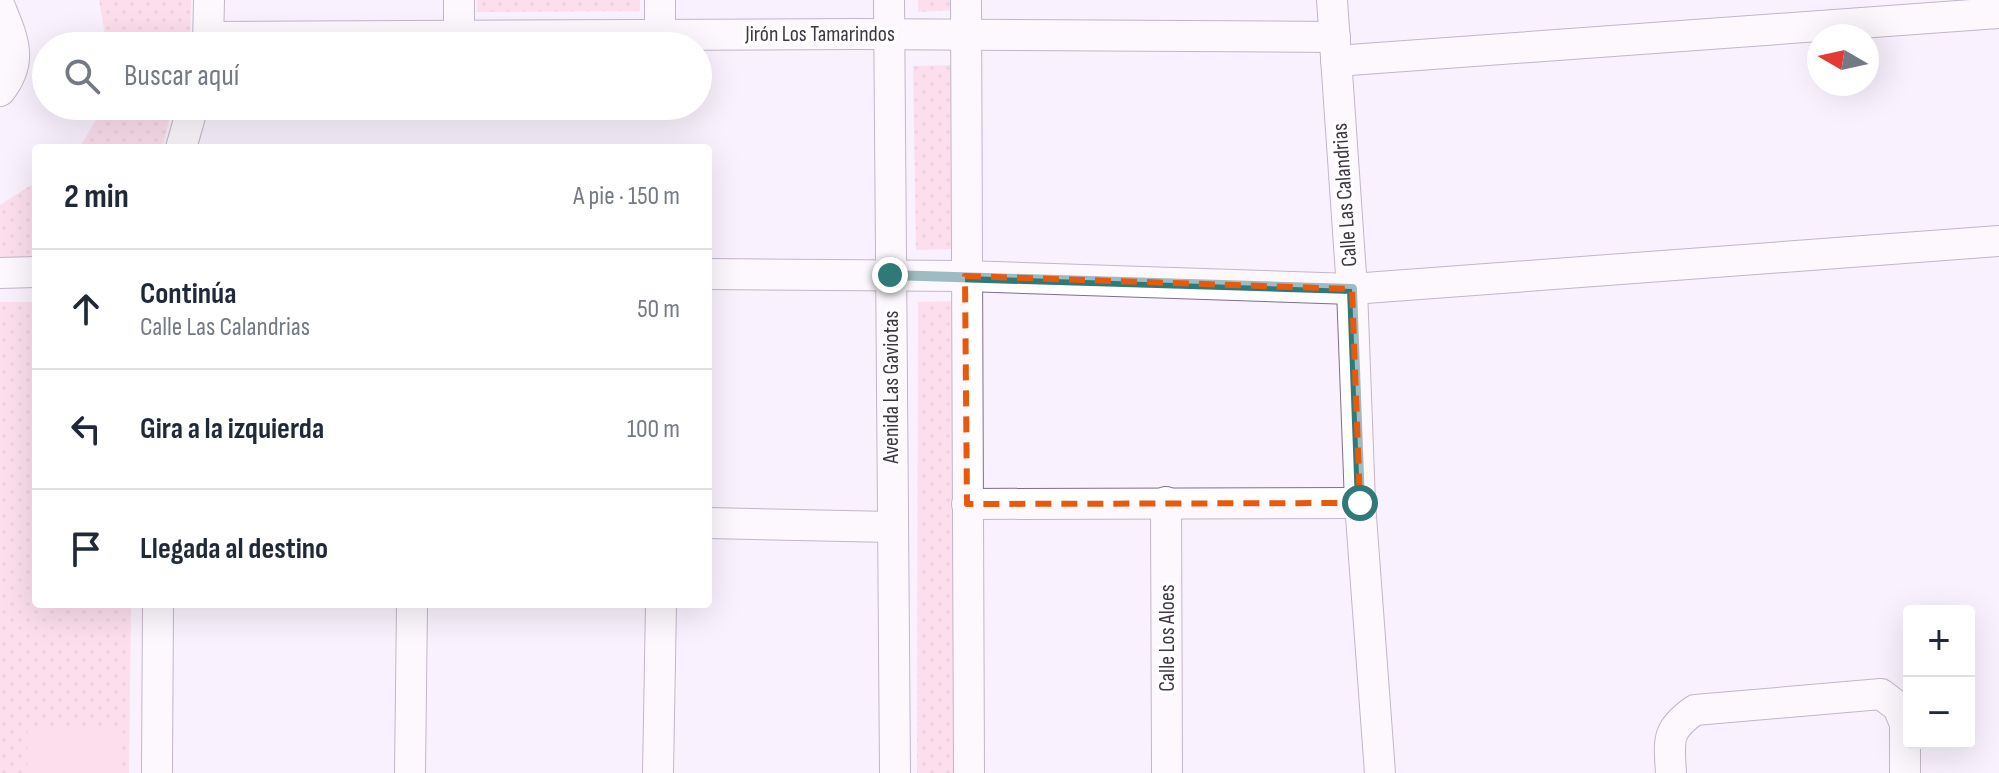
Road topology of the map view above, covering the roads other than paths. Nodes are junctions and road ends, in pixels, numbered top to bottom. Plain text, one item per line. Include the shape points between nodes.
1 (209, 0) edge
2 (459, 0) edge
3 (660, 0) edge
4 (889, 0) edge
5 (966, 0) edge
6 (1332, 0) edge
7 (0, 7) edge
8 (1999, 13) edge
9 (208, 32) edge
10 (459, 32) edge
11 (660, 32) edge
12 (889, 34) junction
13 (966, 34) junction
14 (712, 35) edge
15 (1335, 49) junction
16 (0, 91) edge
17 (189, 120) edge
18 (182, 144) edge
19 (1999, 241) edge
20 (32, 272) edge
21 (0, 273) edge
22 (712, 274) edge
23 (890, 275) junction
24 (965, 276) junction
25 (1352, 289) junction
26 (1166, 502) junction
27 (1360, 503) junction
28 (967, 504) junction
29 (712, 523) edge
30 (891, 527) junction
31 (158, 608) edge
32 (412, 608) edge
33 (661, 608) edge
34 (157, 773) edge
35 (410, 773) edge
36 (658, 773) edge
37 (895, 773) edge
38 (969, 773) edge
39 (1167, 773) edge
40 (1380, 773) edge
41 (1671, 773) edge
42 (1905, 773) edge

1 - 9 street
2 - 10 street
3 - 11 street
4 - 12 street, Avenida Las Gaviotas
5 - 13 street
6 - 15 street, Calle Las Calandrias
7 - 16 street via 15,53 12,74
8 - 15 street, Jirón Los Tamarindos
12 - 13 street, Jirón Los Tamarindos
12 - 14 street, Jirón Los Tamarindos
12 - 23 street, Avenida Las Gaviotas
13 - 15 street, Jirón Los Tamarindos
13 - 24 street
15 - 25 street, Calle Las Calandrias
17 - 18 street
19 - 25 street
20 - 21 street
22 - 23 street
23 - 24 street
23 - 30 street, Avenida Las Gaviotas
24 - 25 street
24 - 28 street
25 - 27 street, Calle Las Calandrias
26 - 27 street
26 - 28 street
26 - 39 street, Calle Los Aloes
27 - 40 street, Calle Las Calandrias
28 - 38 street
29 - 30 street
30 - 37 street, Avenida Las Gaviotas
31 - 34 street
32 - 35 street
33 - 36 street
41 - 42 street via 1669,743 1675,724 1695,710 1881,694 1898,707 1905,724

